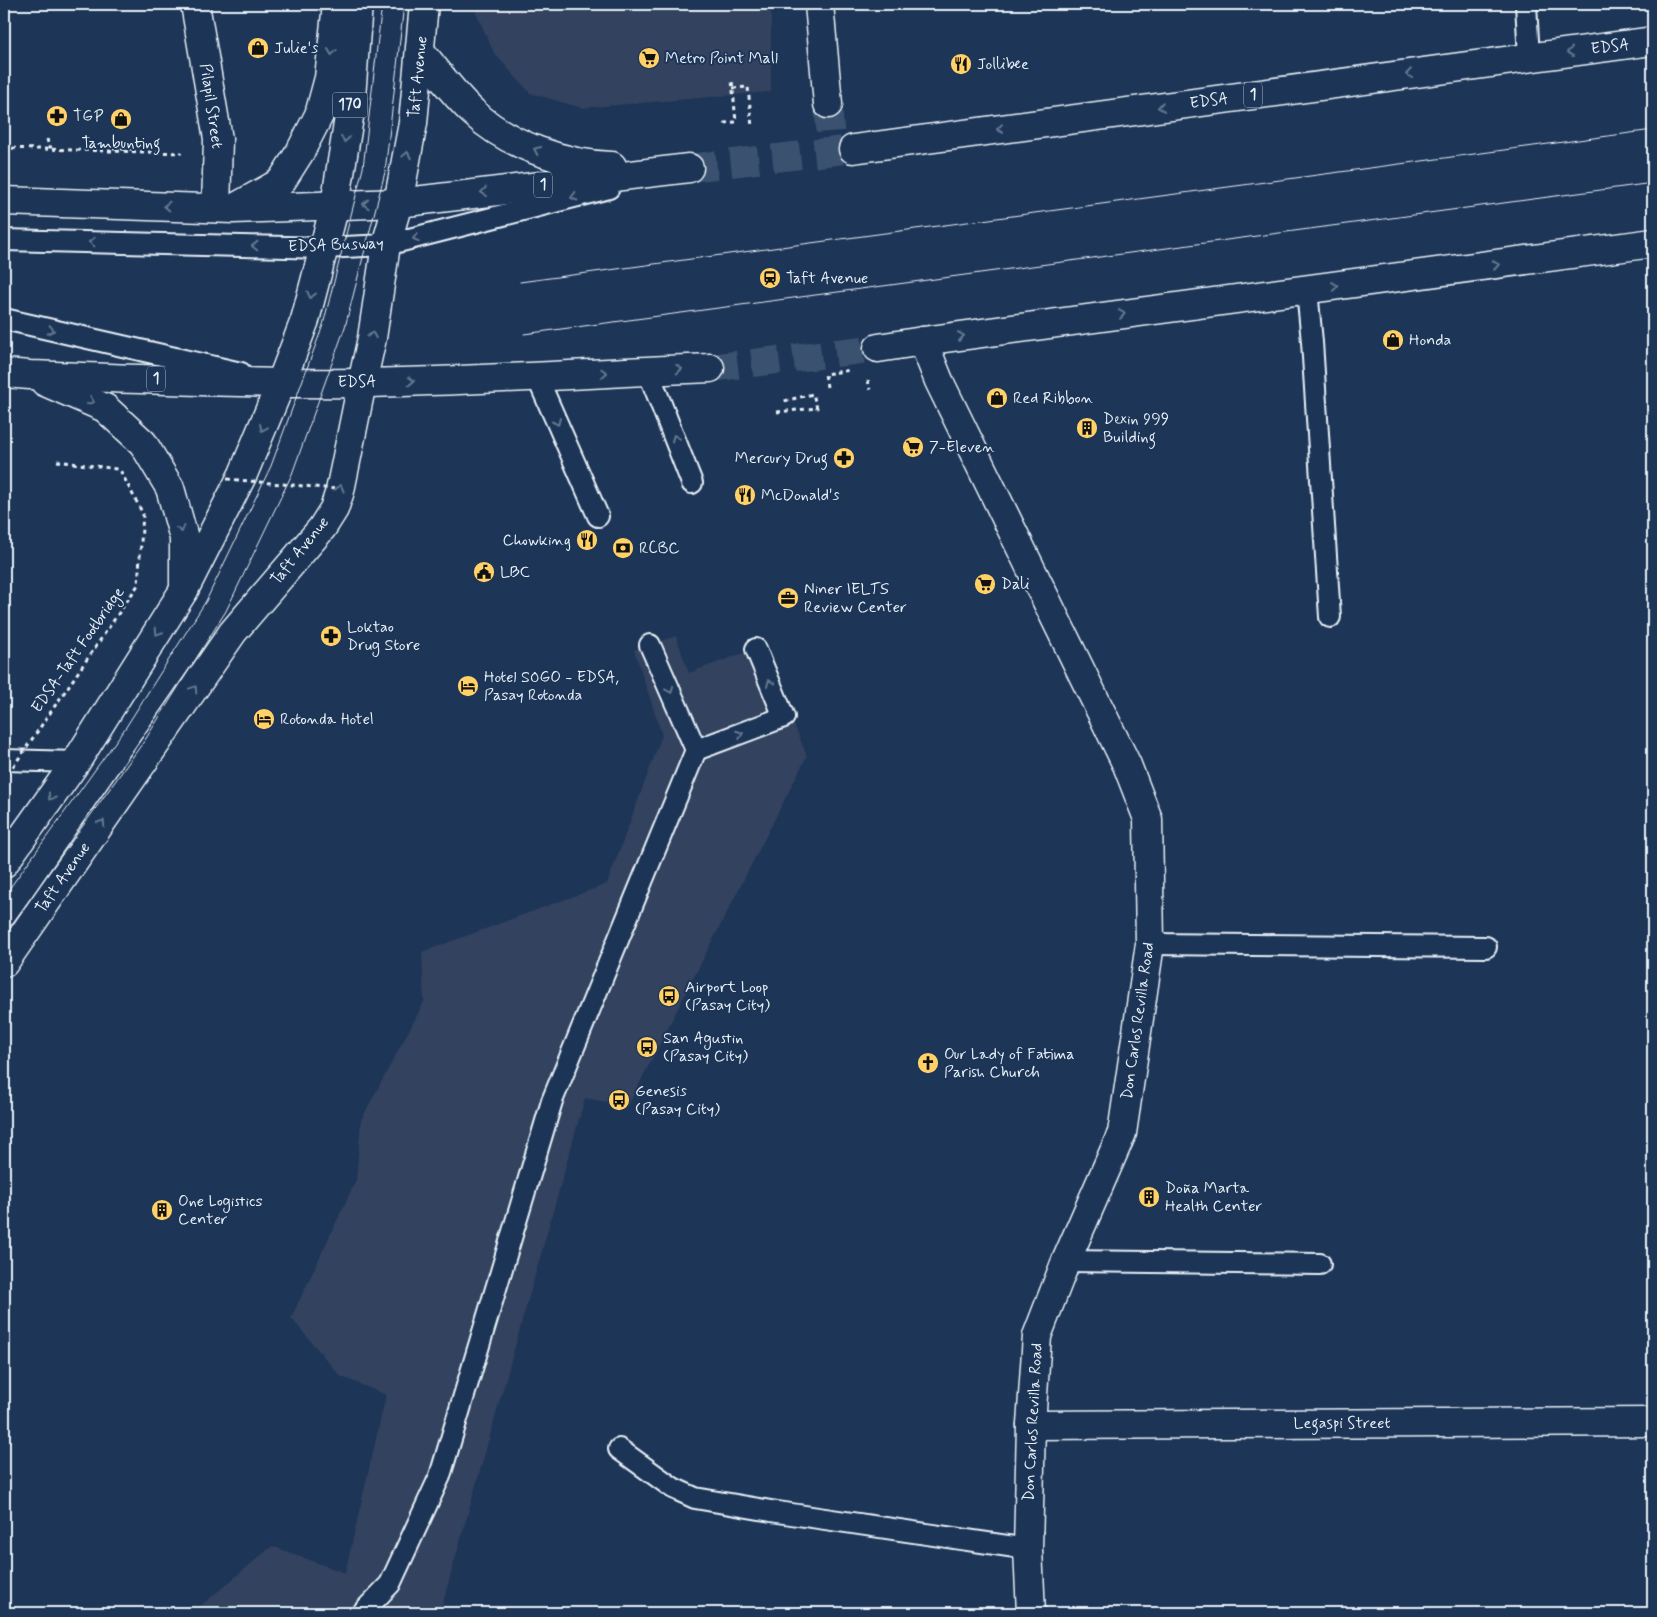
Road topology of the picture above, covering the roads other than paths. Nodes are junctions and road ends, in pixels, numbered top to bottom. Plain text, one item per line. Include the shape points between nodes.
1 (195, 4) edge
2 (337, 4) edge
3 (358, 4) edge
4 (424, 4) edge
5 (819, 4) edge
6 (1526, 4) edge
7 (1653, 41) edge
8 (421, 52) junction
9 (1529, 58) junction
10 (828, 104) tunnel mouth
11 (853, 149) tunnel mouth
12 (688, 168) junction
13 (4, 201) edge
14 (398, 203) junction
15 (334, 205) junction
16 (224, 208) junction
17 (4, 240) edge
18 (1653, 244) edge
19 (386, 245) junction
20 (323, 248) junction
21 (1307, 290) junction
22 (4, 319) edge
23 (923, 341) junction
24 (878, 348) tunnel mouth
25 (710, 368) tunnel mouth
26 (648, 371) junction
27 (17, 374) edge
28 (538, 377) junction
29 (281, 383) junction
30 (362, 383) junction
31 (692, 483) dead end
32 (598, 516) dead end
33 (184, 590) junction
34 (1330, 617) dead end
35 (650, 645) dead end
36 (756, 649) dead end
37 (696, 750) junction
38 (4, 760) edge
39 (76, 762) junction
40 (4, 862) edge
41 (1150, 944) junction
42 (1486, 947) dead end
43 (4, 963) edge
44 (1066, 1261) junction
45 (1320, 1264) dead end
46 (1653, 1422) edge
47 (1031, 1425) junction
48 (619, 1449) dead end
49 (1028, 1548) junction
50 (362, 1613) edge
51 (1031, 1613) edge

1 - 16 main road, Pilapil Street via 218,139
2 -> 16 main road via 329,78 319,115 300,152 281,182
3 -> 15 main road, 170 via 350,111
4 - 8 main road, Taft Avenue
5 - 10 main road
6 - 9 lane
7 -> 9 main road, EDSA / 1
12 -> 8 main road via 590,166 544,154 500,133 474,113
14 -> 8 main road, Taft Avenue via 413,123
9 -> 11 main road, EDSA / 1
12 -> 14 main road, 1
12 -> 19 lane, EDSA Busway
16 -> 13 main road, 1
14 -> 15 main road, 1
14 - 19 main road, Taft Avenue
15 - 16 main road, 1
15 - 20 main road, 170
20 -> 17 lane, EDSA Busway
21 -> 18 main road
19 - 20 lane, EDSA Busway
30 -> 19 main road, Taft Avenue
20 -> 29 main road, 170 via 305,320
23 -> 21 main road
21 - 34 lane
22 -> 29 lane
23 - 24 main road
23 - 41 main road, Don Carlos Revilla Road via 939,381 1127,765 1148,819
26 -> 25 main road, EDSA / 1
28 -> 26 main road, EDSA / 1
31 -> 26 lane
27 - 29 main road, EDSA / 1
27 -> 33 main road via 105,408 143,443 170,488 184,538
30 -> 28 main road, EDSA / 1
28 -> 32 lane
29 - 30 main road, EDSA / 1
29 -> 33 main road via 243,474
43 -> 30 main road, Taft Avenue via 233,632 322,528 334,509
33 -> 39 main road
35 -> 37 lane
37 -> 36 lane via 784,717
37 - 50 lane via 552,1101 440,1476 390,1584
38 - 39 lane
39 -> 40 main road
41 - 42 lane
41 - 44 main road, Don Carlos Revilla Road via 1122,1133
44 - 45 lane
44 - 47 main road, Don Carlos Revilla Road via 1037,1336
46 - 47 main road, Legaspi Street
47 - 49 main road, Don Carlos Revilla Road
48 - 49 lane via 673,1488 695,1498
49 - 51 main road, Don Carlos Revilla Road

